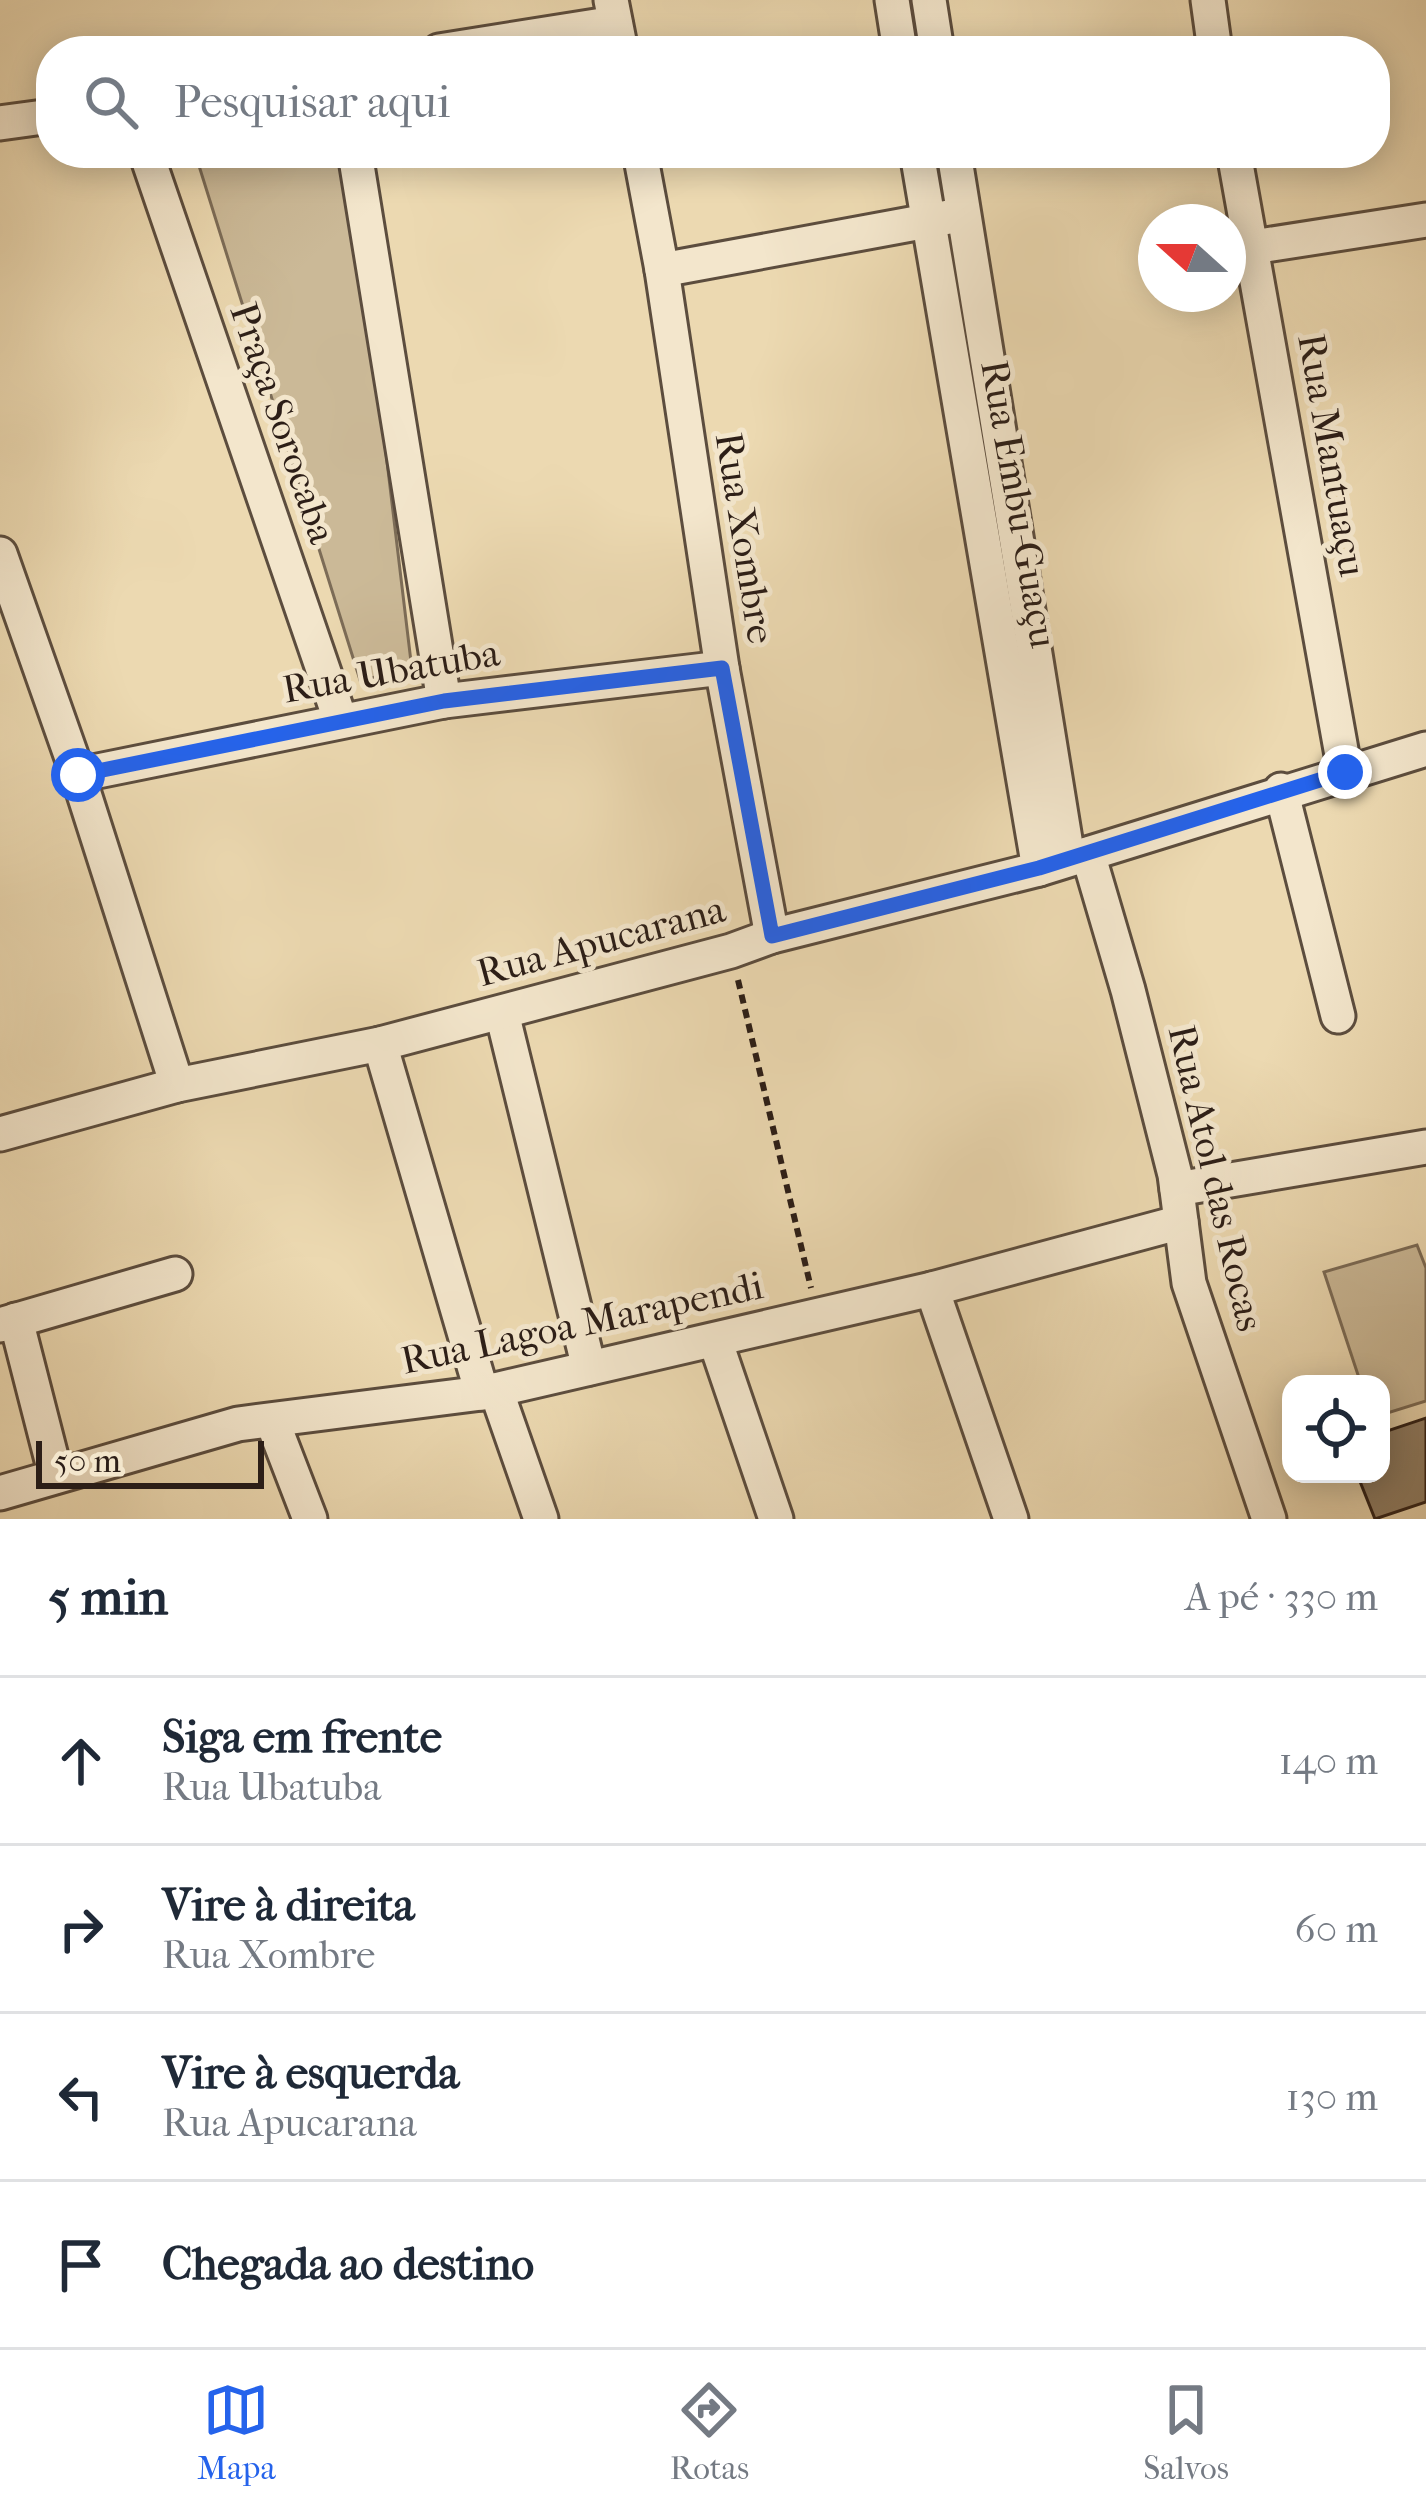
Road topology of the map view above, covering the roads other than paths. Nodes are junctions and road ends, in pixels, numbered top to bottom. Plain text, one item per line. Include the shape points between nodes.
1 (892, 0) edge
2 (929, 0) edge
3 (1208, 0) edge
4 (616, 25) edge
5 (542, 36) edge
6 (898, 36) edge
7 (935, 36) edge
8 (1213, 36) edge
9 (36, 118) edge
10 (0, 123) edge
11 (151, 168) edge
12 (358, 168) edge
13 (643, 168) edge
14 (919, 168) edge
15 (956, 168) edge
16 (1237, 168) edge
17 (964, 215) junction
18 (1426, 220) edge
19 (928, 221) junction
20 (1253, 247) junction
21 (662, 270) junction
22 (0, 554) edge
23 (722, 668) junction
24 (444, 701) junction
25 (340, 719) junction
26 (1426, 748) edge
27 (1345, 772) junction
28 (78, 775) junction
29 (1282, 790) junction
30 (1065, 860) junction
31 (772, 936) junction
32 (502, 1012) junction
33 (1338, 1016) dead end
34 (380, 1044) junction
35 (178, 1085) junction
36 (0, 1134) edge
37 (1426, 1147) edge
38 (1179, 1206) junction
39 (175, 1274) dead end
40 (932, 1289) junction
41 (8, 1322) edge
42 (715, 1340) junction
43 (589, 1368) junction
44 (489, 1392) junction
45 (273, 1423) junction
46 (56, 1476) junction
47 (0, 1493) edge
48 (310, 1519) edge
49 (541, 1519) edge
50 (776, 1519) edge
51 (1011, 1519) edge
52 (1269, 1519) edge

1 - 6 street
2 - 7 street
3 - 8 street
4 - 5 street
9 - 10 street
11 - 25 street, Praça Sorocaba
12 - 24 street
13 - 21 street, Rua Xombre
14 - 19 street, Rua Embu-Guaçu
15 - 17 street, Rua Embu-Guaçu
16 - 20 street, Rua Mantuaçu
17 - 19 street
17 - 30 street, Rua Embu-Guaçu
18 - 20 street
19 - 21 street
19 - 30 street, Rua Embu-Guaçu
20 - 27 street, Rua Mantuaçu
21 - 23 street, Rua Xombre
22 - 28 street
23 - 24 street, Rua Ubatuba
23 - 31 street, Rua Xombre
24 - 25 street, Rua Ubatuba
25 - 28 street, Rua Ubatuba
26 - 27 street, Rua Apucarana
27 - 29 street, Rua Apucarana
28 - 35 street
29 - 30 street, Rua Apucarana
29 - 33 street
30 - 31 street, Rua Apucarana
30 - 38 street, Rua Atol das Rocas via 1128,990
31 - 32 street, Rua Apucarana
32 - 34 street, Rua Apucarana
32 - 43 street
34 - 35 street, Rua Apucarana
34 - 44 street
35 - 36 street, Rua Apucarana
37 - 38 street, Rua Lagoa Marapendi
38 - 40 street, Rua Lagoa Marapendi
38 - 52 street, Rua Atol das Rocas via 1189,1283
39 - 41 street
40 - 42 street, Rua Lagoa Marapendi
40 - 51 street
41 - 46 street
42 - 43 street, Rua Lagoa Marapendi
42 - 50 street
43 - 44 street, Rua Lagoa Marapendi
44 - 45 street, Rua Lagoa Marapendi
44 - 49 street
45 - 46 street, Rua Lagoa Marapendi via 238,1424
45 - 48 street
46 - 47 street, Rua Lagoa Marapendi

